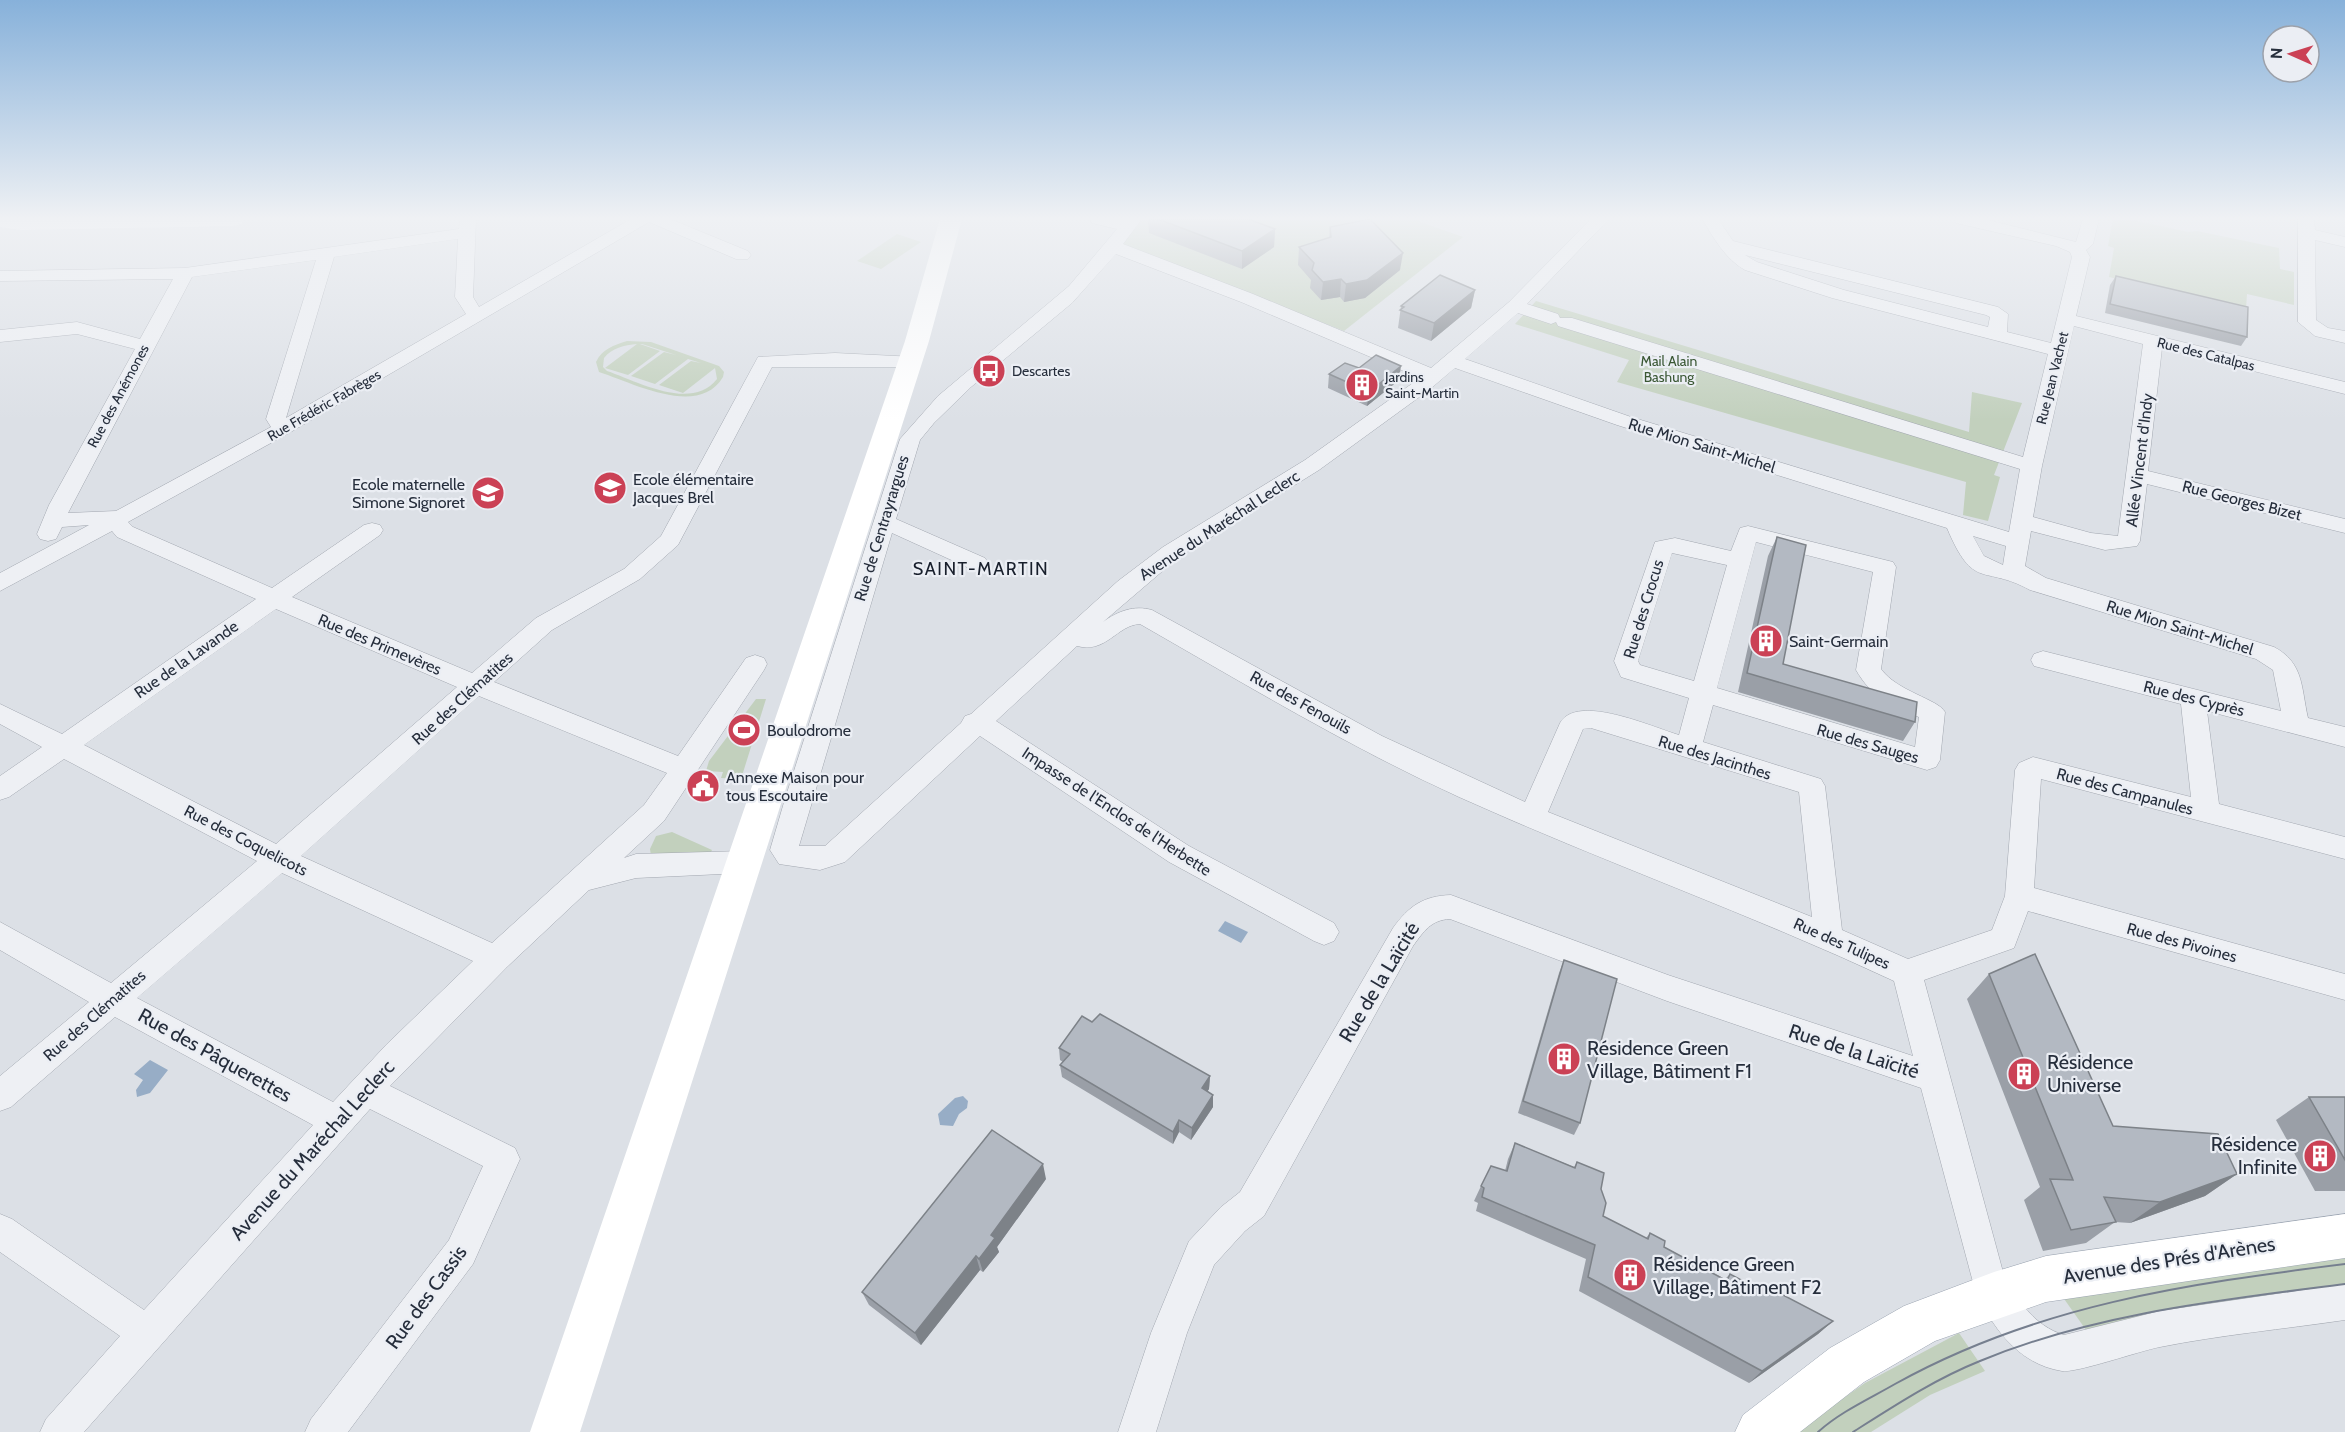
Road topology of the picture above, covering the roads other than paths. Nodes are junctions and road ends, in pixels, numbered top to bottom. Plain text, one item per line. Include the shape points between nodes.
1 (178, 286) edge
2 (317, 286) edge
3 (465, 286) edge
4 (528, 286) edge
5 (934, 286) edge
6 (1078, 286) edge
7 (1215, 286) edge
8 (1535, 286) edge
9 (1813, 286) edge
10 (2074, 286) edge
11 (2307, 286) edge
12 (1515, 306) junction
13 (476, 316) junction
14 (2067, 319) junction
15 (0, 336) edge
16 (2345, 337) edge
17 (2153, 340) junction
18 (145, 346) junction
19 (2058, 351) junction
20 (1451, 360) junction
21 (909, 361) junction
22 (1432, 376) junction
23 (2345, 388) edge
24 (282, 429) junction
25 (2031, 466) junction
26 (2138, 475) junction
27 (54, 521) junction
28 (1956, 522) junction
29 (115, 523) junction
30 (882, 524) junction
31 (2345, 526) edge
32 (372, 530) dead end
33 (2019, 531) junction
34 (1739, 560) junction
35 (41, 561) junction
36 (977, 563) dead end
37 (2018, 573) junction
38 (5, 578) edge
39 (275, 597) junction
40 (1073, 636) junction
41 (2043, 660) dead end
42 (755, 664) dead end
43 (478, 685) junction
44 (1703, 695) junction
45 (2193, 697) junction
46 (0, 713) edge
47 (974, 723) junction
48 (2296, 724) junction
49 (2345, 737) edge
50 (62, 746) junction
51 (1688, 748) junction
52 (683, 769) junction
53 (0, 790) edge
54 (2206, 810) junction
55 (654, 813) junction
56 (1533, 816) junction
57 (2345, 848) edge
58 (784, 850) joint
59 (279, 859) junction
60 (743, 861) junction
61 (636, 866) junction
62 (578, 882) junction
63 (2019, 896) junction
64 (1324, 932) dead end
65 (1828, 934) junction
66 (0, 935) edge
67 (496, 958) junction
68 (1907, 973) junction
69 (2345, 987) edge
70 (111, 999) junction
71 (1934, 1078) junction
72 (365, 1090) junction
73 (0, 1096) edge
74 (336, 1121) junction
75 (0, 1231) edge
76 (2345, 1236) edge
77 (1994, 1295) junction
78 (2345, 1302) edge
79 (148, 1334) junction
80 (59, 1432) edge
81 (324, 1432) edge
82 (555, 1432) edge
83 (1137, 1432) edge
84 (1760, 1432) edge

1 - 18 street, Rue des Anémones
2 - 24 street via 276,419
3 - 13 street via 464,297
4 - 13 street, Rue Frédéric Fabrèges
5 - 21 street
6 - 30 street, Rue de Centrayrargues via 921,424 904,450
7 - 22 street
8 - 12 street, Avenue du Maréchal Leclerc
9 - 19 street
10 - 14 street, Rue Jean Vachet
11 - 16 street via 2307,322 2322,332
12 - 20 street, Avenue du Maréchal Leclerc
12 - 25 street
13 - 24 street, Rue Frédéric Fabrèges
14 - 17 street, Rue des Catalpas
14 - 19 street, Rue Jean Vachet
15 - 18 street via 77,328
17 - 23 street, Rue des Catalpas
17 - 26 street, Allée Vincent d'Indy
18 - 27 street, Rue des Anémones
19 - 25 street, Rue Jean Vachet
20 - 22 street, Avenue du Maréchal Leclerc
20 - 28 street, Rue Mion Saint-Michel via 1624,421
21 - 43 street, Rue des Clématites via 765,361 670,540 632,574 566,608 544,624
21 - 60 street
22 - 40 street, Avenue du Maréchal Leclerc via 1312,465 1171,552 1126,586
24 - 29 street, Rue Frédéric Fabrèges
25 - 33 street, Rue Jean Vachet
26 - 31 street, Rue Georges Bizet
26 - 33 street, Allée Vincent d'Indy via 2129,541 2121,544
27 - 29 street via 110,516
27 - 35 street, Rue des Anémones via 38,558
28 - 33 street, Rue Mion Saint-Michel
28 - 37 street, Rue Mion Saint-Michel via 1971,560
29 - 35 street, Rue Frédéric Fabrèges
29 - 39 street, Rue des Primevères via 130,534
30 - 36 street via 895,526
30 - 58 street, Rue de Centrayrargues
32 - 39 street, Rue de la Lavande
33 - 37 street via 2014,566
34 - 44 street, Rue des Sauges
34 - 44 street, Rue des Crocus via 1674,545 1663,547 1626,661 1626,667 1634,674
34 - 44 street, Rue des Sauges via 1748,533 1885,567 1868,670 1877,685 1899,702 1932,712 1927,760
35 - 38 street, Rue Frédéric Fabrèges
37 - 48 street, Rue Mion Saint-Michel via 2038,584 2278,660 2285,667
39 - 43 street, Rue des Primevères
39 - 50 street, Rue de la Lavande
40 - 47 street, Avenue du Maréchal Leclerc
40 - 56 street, Rue des Fenouils via 1094,640 1123,618 1144,616 1406,760
41 - 45 street, Rue des Cyprès
42 - 52 street, Avenue du Maréchal Leclerc
43 - 52 street, Rue des Primevères
43 - 59 street, Rue des Clématites
44 - 51 street, Rue des Sauges
45 - 48 street, Rue des Cyprès
45 - 54 street, Rue des Campanules
46 - 50 street, Rue des Coquelicots
47 - 58 street, Avenue du Maréchal Leclerc via 835,854 804,859 789,856
47 - 64 street, Impasse de l'Enclos de l'Herbette via 1002,736 1179,854
48 - 49 street, Rue des Cyprès
50 - 53 street, Rue de la Lavande
50 - 59 street, Rue des Coquelicots
51 - 56 street, Rue des Jacinthes via 1591,718 1578,720 1573,723
51 - 65 street, Rue des Jacinthes via 1812,786
52 - 55 street, Avenue du Maréchal Leclerc
54 - 57 street, Rue des Campanules
54 - 63 street, Rue des Campanules via 2194,811 2044,762 2033,767 2028,770
55 - 61 street, Avenue du Maréchal Leclerc
55 - 62 street, Avenue du Maréchal Leclerc
56 - 65 street, Rue des Tulipes
59 - 67 street, Rue des Coquelicots
59 - 70 street, Rue des Clématites
60 - 61 street, Avenue du Maréchal Leclerc
60 - 82 street
61 - 62 street, Avenue du Maréchal Leclerc
62 - 67 street, Avenue du Maréchal Leclerc
63 - 68 street, Rue des Campanules via 2004,939
63 - 69 street, Rue des Pivoines
65 - 68 street, Rue des Tulipes
66 - 70 street, Rue des Pâquerettes
67 - 72 street, Avenue du Maréchal Leclerc
68 - 71 street, Rue des Tulipes
70 - 73 street, Rue des Clématites
70 - 74 street, Rue des Pâquerettes
71 - 77 street, Rue des Tulipes
71 - 83 street, Rue de la Laïcité via 1667,988 1452,907 1422,912 1403,937 1252,1204 1201,1253 1169,1333
72 - 74 street, Avenue du Maréchal Leclerc
72 - 81 street, Rue des Cassis via 503,1159 461,1252
74 - 79 street, Avenue du Maréchal Leclerc
75 - 79 street
76 - 77 street, Avenue des Prés d'Arènes via 2046,1279
77 - 78 street via 2018,1329 2064,1353 2160,1329
77 - 84 street, Avenue des Prés d'Arènes via 1921,1323 1846,1365
79 - 80 street, Avenue du Maréchal Leclerc

